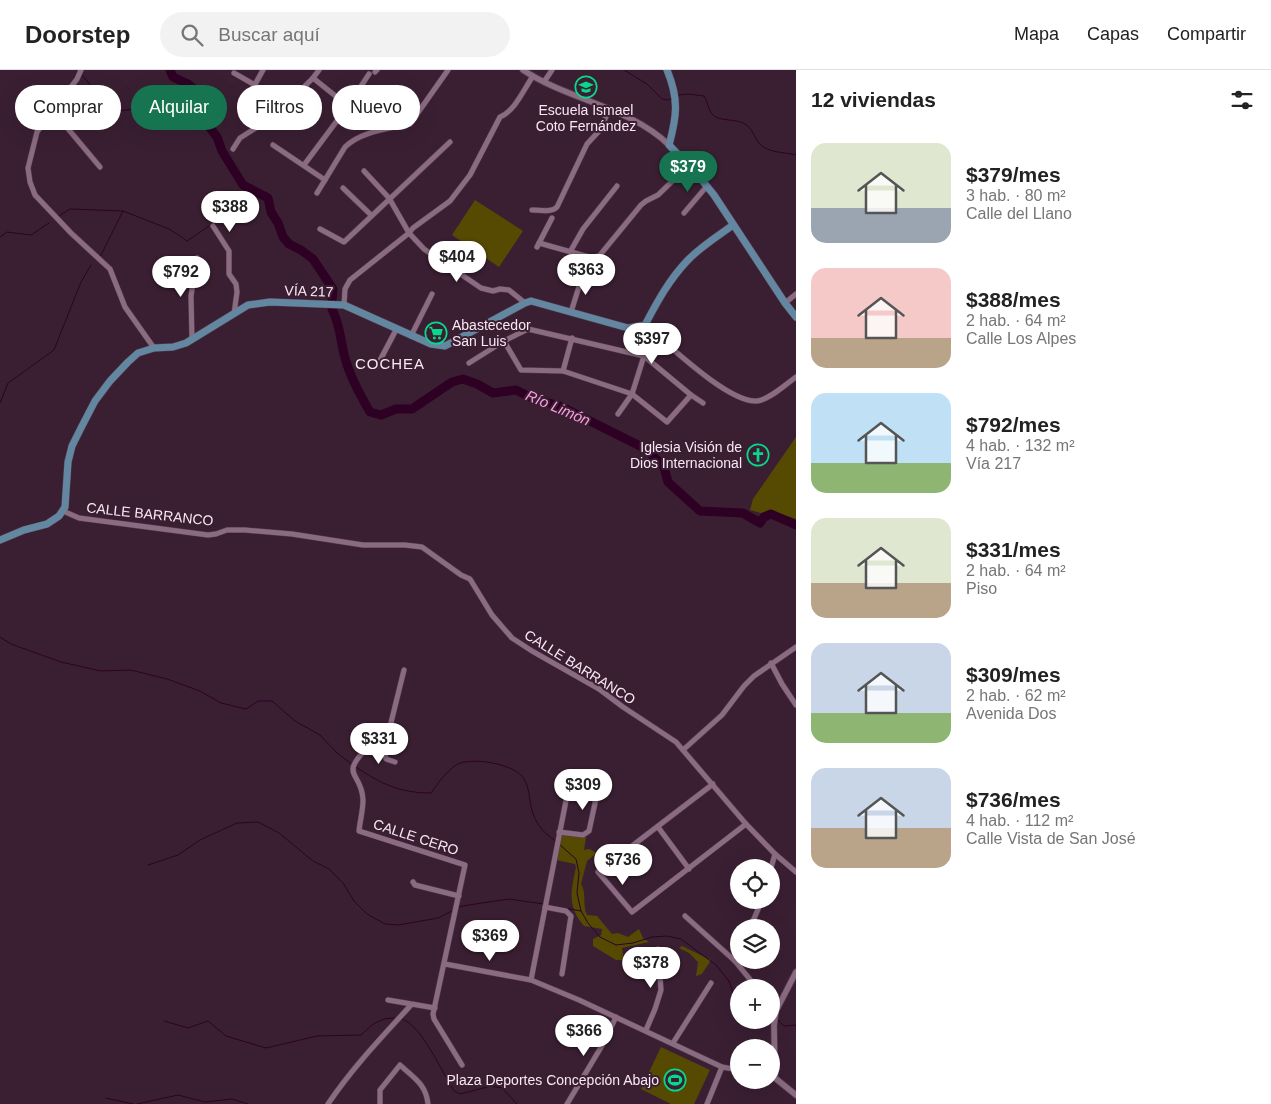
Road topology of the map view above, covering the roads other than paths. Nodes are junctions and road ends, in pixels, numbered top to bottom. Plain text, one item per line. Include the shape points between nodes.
1 (81, 70) edge
2 (263, 70) edge
3 (319, 70) edge
4 (448, 70) edge
5 (523, 70) edge
6 (552, 70) edge
7 (667, 70) edge
8 (234, 73) dead end
9 (369, 74) dead end
10 (532, 76) junction
11 (313, 78) junction
12 (544, 82) junction
13 (73, 85) edge
14 (362, 85) edge
15 (332, 93) edge
16 (609, 110) junction
17 (332, 127) edge
18 (39, 130) edge
19 (69, 130) edge
20 (450, 142) dead end
21 (273, 145) dead end
22 (669, 146) junction
23 (234, 149) dead end
24 (304, 165) junction
25 (688, 166) junction
26 (100, 167) dead end
27 (364, 171) dead end
28 (325, 180) junction
29 (617, 186) dead end
30 (707, 186) junction
31 (343, 188) dead end
32 (316, 193) dead end
33 (389, 198) junction
34 (532, 210) dead end
35 (684, 213) dead end
36 (371, 215) junction
37 (552, 218) dead end
38 (733, 225) junction
39 (213, 226) dead end
40 (320, 229) dead end
41 (409, 233) junction
42 (570, 252) junction
43 (197, 258) dead end
44 (583, 274) dead end
45 (432, 294) dead end
46 (796, 294) edge
47 (525, 302) junction
48 (785, 303) junction
49 (344, 305) junction
50 (571, 312) junction
51 (234, 314) junction
52 (796, 317) edge
53 (645, 325) junction
54 (397, 328) junction
55 (411, 336) junction
56 (572, 338) junction
57 (192, 340) junction
58 (504, 341) junction
59 (154, 348) junction
60 (644, 356) junction
61 (469, 363) dead end
62 (377, 366) dead end
63 (563, 371) junction
64 (796, 377) edge
65 (632, 394) junction
66 (691, 395) junction
67 (703, 403) dead end
68 (618, 414) dead end
69 (63, 511) junction
70 (0, 540) edge
71 (796, 647) edge
72 (771, 663) junction
73 (404, 670) dead end
74 (796, 705) edge
75 (683, 750) junction
76 (384, 751) junction
77 (395, 762) dead end
78 (571, 775) dead end
79 (712, 784) junction
80 (602, 790) dead end
81 (746, 824) junction
82 (658, 827) junction
83 (560, 832) junction
84 (775, 854) junction
85 (774, 859) edge
86 (689, 869) junction
87 (796, 872) edge
88 (413, 882) dead end
89 (459, 896) junction
90 (545, 908) junction
91 (685, 916) dead end
92 (658, 949) dead end
93 (730, 956) edge
94 (444, 964) junction
95 (741, 969) edge
96 (796, 972) edge
97 (562, 974) dead end
98 (749, 979) edge
99 (531, 980) junction
100 (712, 983) dead end
101 (388, 1000) dead end
102 (780, 1003) edge
103 (411, 1004) junction
104 (435, 1008) junction
105 (616, 1017) junction
106 (646, 1030) junction
107 (673, 1043) junction
108 (462, 1065) dead end
109 (722, 1067) junction
110 (730, 1068) edge
111 (780, 1082) edge
112 (796, 1095) edge
113 (328, 1104) edge
114 (380, 1104) edge
115 (428, 1104) edge
116 (567, 1104) edge
117 (706, 1104) edge

1 - 13 street
2 - 8 street via 254,86
3 - 11 street
4 - 28 street via 410,124 351,141
5 - 10 street
6 - 12 street
7 - 22 main road via 676,110
9 - 14 street
10 - 12 street
10 - 41 street via 511,109 500,117 470,175 450,201
11 - 15 street
11 - 23 street via 276,115 240,138
12 - 16 street
16 - 22 street via 641,124
16 - 34 street via 600,130 587,144 555,210
17 - 24 street
18 - 59 street via 28,168 35,195 110,270 125,307
19 - 26 street
20 - 33 street
21 - 24 street
22 - 25 main road
24 - 28 street
25 - 30 main road
25 - 42 street via 658,195 646,200 600,255 589,257
27 - 33 street
28 - 32 street
29 - 42 street via 583,229
30 - 35 street
30 - 38 main road
31 - 36 street
33 - 36 street
33 - 41 street
36 - 40 street via 344,242
37 - 42 street via 538,245
38 - 48 main road
38 - 53 main road via 678,271
39 - 51 street via 229,251 229,274 237,292
41 - 47 street via 424,249 481,288 509,290
41 - 49 street via 350,280 345,289
43 - 57 street via 191,296
44 - 50 street
45 - 55 street
46 - 48 street
47 - 50 main road
47 - 55 main road, VÍA 217 via 445,346
48 - 52 main road
49 - 51 main road, VÍA 217 via 258,303
49 - 54 main road, VÍA 217
50 - 53 main road via 628,328
51 - 57 main road, VÍA 217
53 - 60 street
53 - 64 street via 723,389 742,399 764,399
54 - 55 main road, VÍA 217
54 - 62 street
56 - 58 street via 526,328
56 - 60 street
56 - 63 street
57 - 59 main road, VÍA 217 via 173,347
58 - 61 street
58 - 63 street via 521,370
59 - 69 main road, VÍA 217 via 138,353 95,401 72,446
60 - 65 street
60 - 66 street
63 - 65 street
65 - 66 street via 667,422
65 - 68 street
66 - 67 street
69 - 70 main road via 47,524
69 - 75 street, CALLE BARRANCO via 79,518 208,535 227,530 277,532 363,545 422,547 470,579 492,615 512,638 599,689 666,734
71 - 72 street
72 - 74 street
72 - 75 street via 754,676 722,715
73 - 76 street
75 - 79 street, CALLE BARRANCO
76 - 77 street via 386,759
76 - 89 street, CALLE CERO via 368,747 353,765 363,798 359,831 465,865
78 - 83 street
79 - 81 street, CALLE BARRANCO
79 - 82 street
80 - 83 street via 597,794 589,832 583,835
81 - 84 street, CALLE BARRANCO
81 - 86 street
82 - 86 street
82 - 86 street via 598,872 632,912
83 - 90 street
84 - 85 street
84 - 87 street, CALLE BARRANCO
88 - 89 street
89 - 94 street
90 - 97 street via 566,911 571,916
90 - 99 street
91 - 93 street
92 - 106 street via 661,990
94 - 99 street
94 - 104 street
95 - 98 street
96 - 102 street
99 - 105 street
100 - 107 street
101 - 103 street
103 - 104 street
103 - 113 street via 344,1080
104 - 108 street via 434,1019
105 - 106 street
105 - 116 street
106 - 107 street
107 - 109 street
109 - 110 street
109 - 117 street
111 - 112 street
114 - 115 street via 380,1090 400,1065 422,1085

